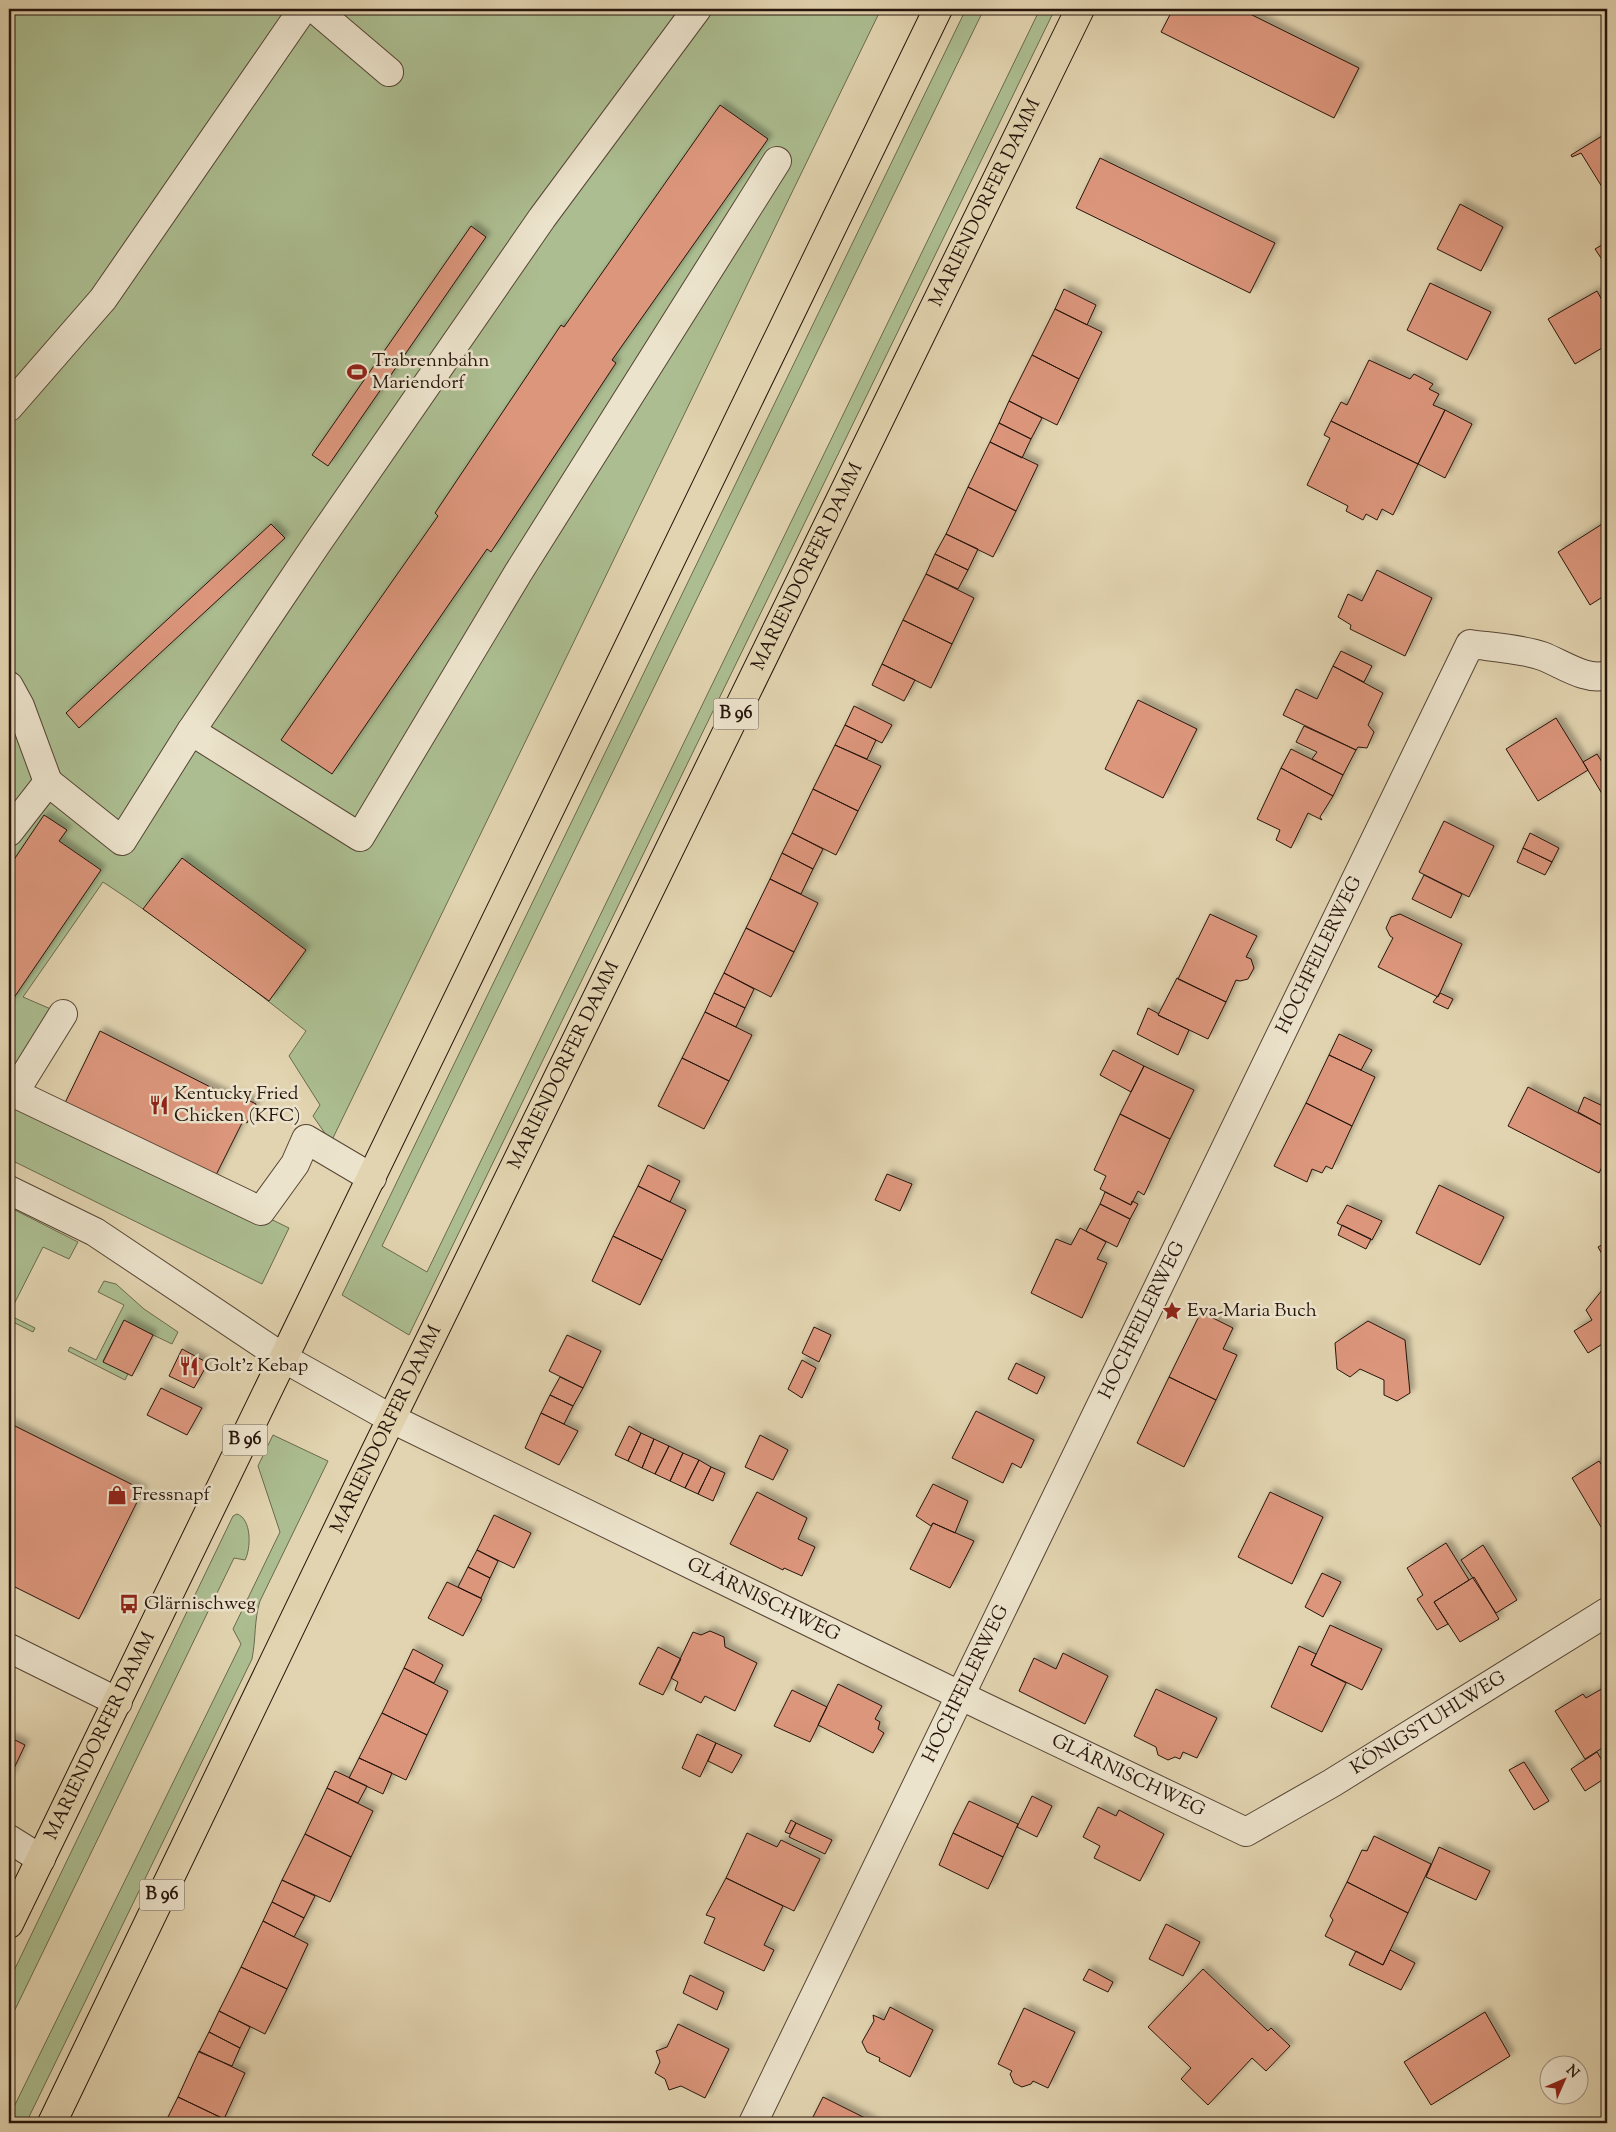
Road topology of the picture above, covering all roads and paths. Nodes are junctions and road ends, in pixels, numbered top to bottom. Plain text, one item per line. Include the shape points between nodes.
1 (303, 9) edge
2 (315, 9) edge
3 (697, 9) edge
4 (938, 9) edge
5 (1080, 9) edge
6 (389, 72) dead end
7 (777, 161) dead end
8 (9, 407) edge
9 (1607, 675) edge
10 (9, 686) edge
11 (191, 731) junction
12 (48, 782) junction
13 (9, 832) edge
14 (63, 1014) dead end
15 (372, 1178) junction
16 (9, 1190) edge
17 (285, 1359) junction
18 (392, 1419) junction
19 (1607, 1612) edge
20 (9, 1650) edge
21 (960, 1695) junction
22 (118, 1702) junction
23 (1246, 1832) joint
24 (9, 1839) edge
25 (41, 1858) junction
26 (9, 1924) edge
27 (52, 2123) edge
28 (753, 2123) edge

1 - 8 street via 103,299
2 - 6 street
3 - 11 street via 542,218
4 - 15 main road, MARIENDORFER DAMM / B 96
5 - 18 main road, MARIENDORFER DAMM / B 96
7 - 11 street via 518,573 360,837
9 - 21 street, HOCHFEILERWEG via 1582,674 1540,655 1470,644
10 - 12 street via 20,706
11 - 12 street via 122,841
12 - 13 street
14 - 15 street via 14,1092 261,1211 295,1164 306,1139
15 - 17 main road, MARIENDORFER DAMM / B 96
16 - 17 street, GLÄRNISCHWEG via 95,1232
17 - 18 street, GLÄRNISCHWEG
17 - 22 main road, MARIENDORFER DAMM / B 96
18 - 21 street, GLÄRNISCHWEG
18 - 27 main road, MARIENDORFER DAMM / B 96
19 - 23 street, KÖNIGSTUHLWEG via 1332,1783
20 - 22 street
21 - 23 street, GLÄRNISCHWEG
21 - 28 street, HOCHFEILERWEG
22 - 25 main road, MARIENDORFER DAMM / B 96
24 - 25 street
25 - 26 main road, MARIENDORFER DAMM / B 96

